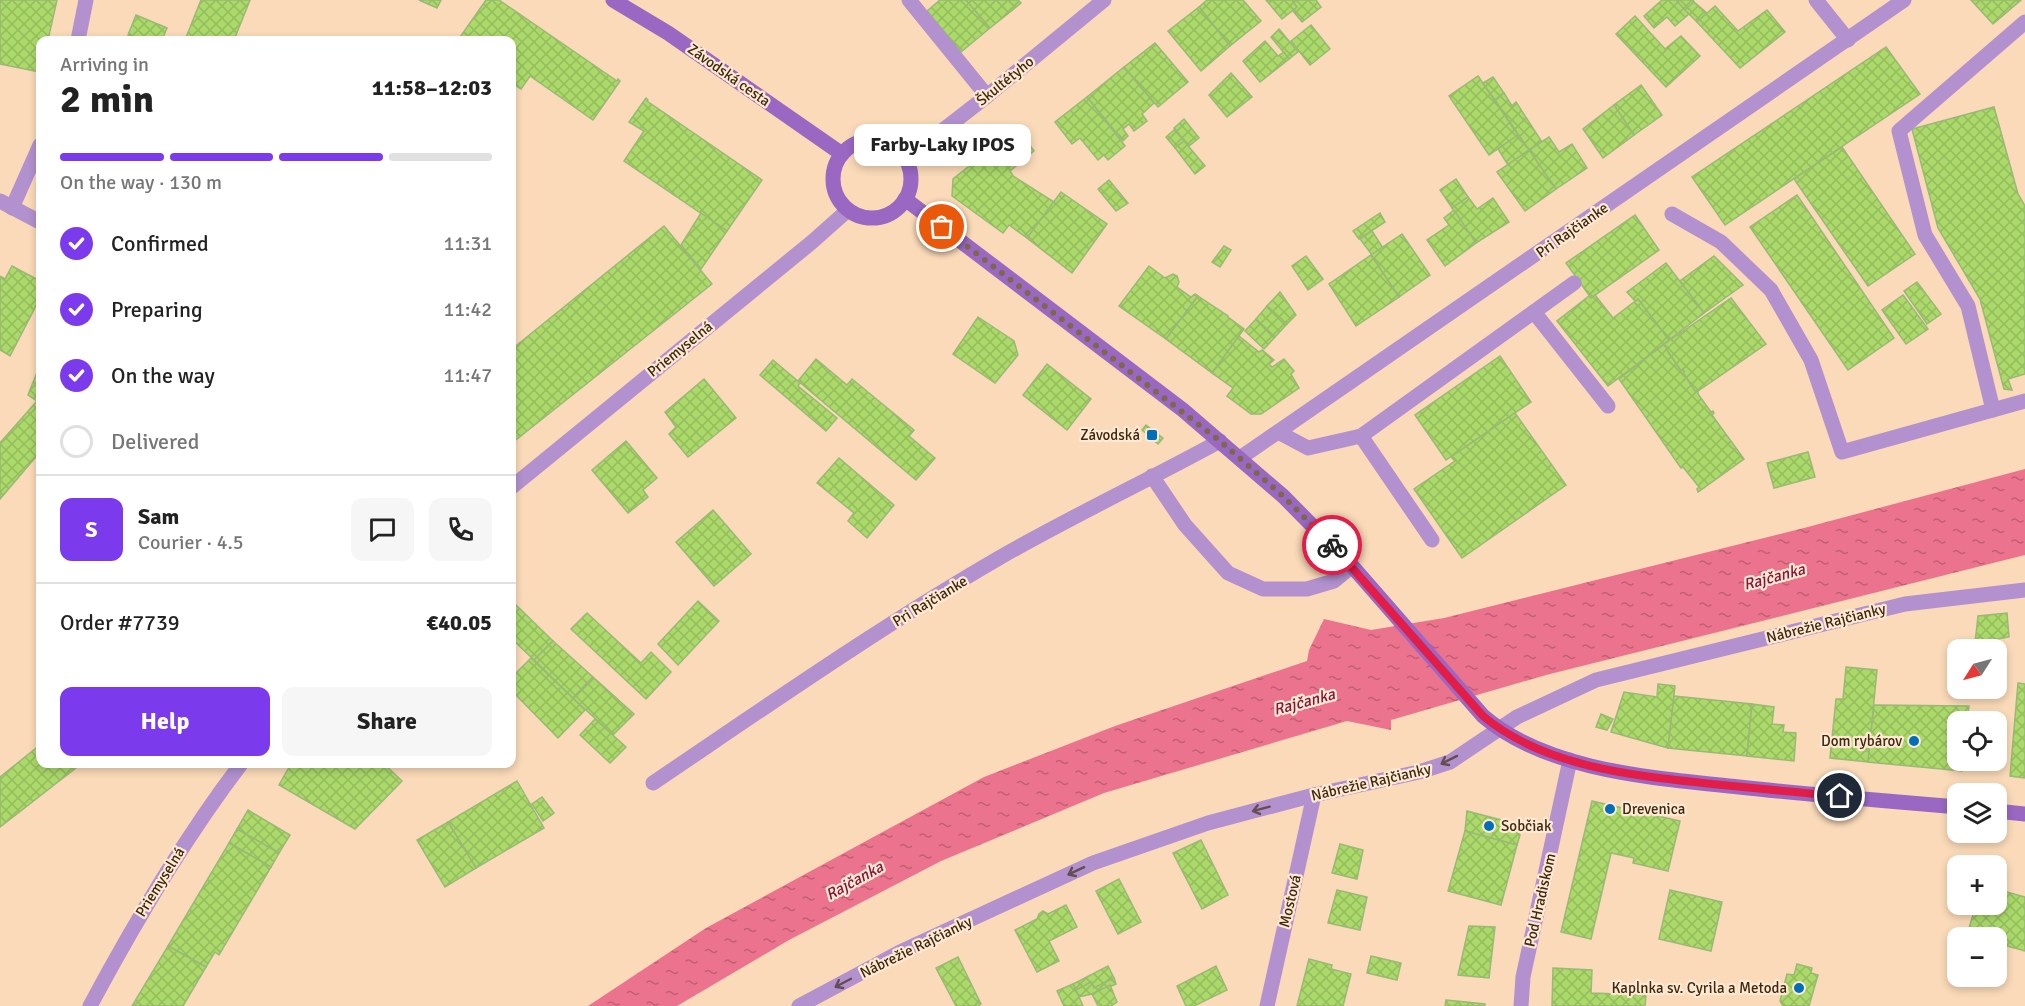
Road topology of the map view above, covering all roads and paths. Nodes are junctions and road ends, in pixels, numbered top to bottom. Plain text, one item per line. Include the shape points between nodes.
1 (86, 0) edge
2 (613, 0) edge
3 (909, 0) edge
4 (1104, 0) edge
5 (1816, 0) edge
6 (1904, 0) edge
7 (2025, 22) edge
8 (79, 36) edge
9 (1848, 40) junction
10 (987, 96) junction
11 (36, 152) edge
12 (842, 154) junction
13 (906, 159) junction
14 (905, 199) junction
15 (6, 204) edge
16 (848, 210) junction
17 (1671, 214) dead end
18 (36, 220) edge
19 (1575, 283) dead end
20 (1534, 312) junction
21 (2025, 401) edge
22 (1608, 405) dead end
23 (1993, 410) junction
24 (1278, 432) junction
25 (1361, 436) junction
26 (1220, 441) junction
27 (1240, 458) junction
28 (1152, 476) junction
29 (516, 484) edge
30 (1432, 540) dead end
31 (1352, 566) junction
32 (2025, 590) edge
33 (1497, 728) junction
34 (1570, 760) junction
35 (238, 768) edge
36 (653, 783) dead end
37 (1314, 795) junction
38 (1947, 806) edge
39 (2007, 812) edge
40 (2025, 814) edge
41 (90, 1006) edge
42 (799, 1006) edge
43 (1267, 1006) edge
44 (1521, 1006) edge

1 - 8 street
2 - 12 street, Závodská cesta via 668,33
3 - 10 street
4 - 10 street, Škultétyho
5 - 9 street
6 - 9 street, Pri Rajčianke
7 - 23 street via 1899,130 1925,235 1968,306
9 - 24 street, Pri Rajčianke
10 - 13 street, Škultétyho
11 - 15 street
12 - 13 street via 862,141 875,140 887,143
12 - 16 street via 832,183
13 - 14 street via 910,186
14 - 16 street via 890,214 880,217 868,218
14 - 26 street
15 - 18 street
16 - 29 street, Priemyselná
17 - 23 street via 1721,242 1771,290 1811,360 1842,452
19 - 20 street
20 - 22 street
20 - 25 street
21 - 23 street
24 - 25 street via 1308,448
24 - 27 street, Pri Rajčianke
25 - 30 street
26 - 27 street
26 - 28 street, Pri Rajčianke
27 - 31 street
28 - 31 street via 1185,525 1228,573 1263,589 1307,589 1334,581
28 - 36 street, Pri Rajčianke via 999,558 845,652
31 - 33 street
32 - 33 street, Nábrežie Rajčianky via 1905,604 1596,680
33 - 34 street
33 -> 37 street, Nábrežie Rajčianky via 1450,762
34 - 38 street via 1664,778
34 - 44 street, Pod Hradiskom via 1523,977
35 - 41 street, Priemyselná via 173,860
37 -> 42 street, Nábrežie Rajčianky via 1208,823 1093,863 900,952
37 - 43 street, Mostová
39 - 40 street

